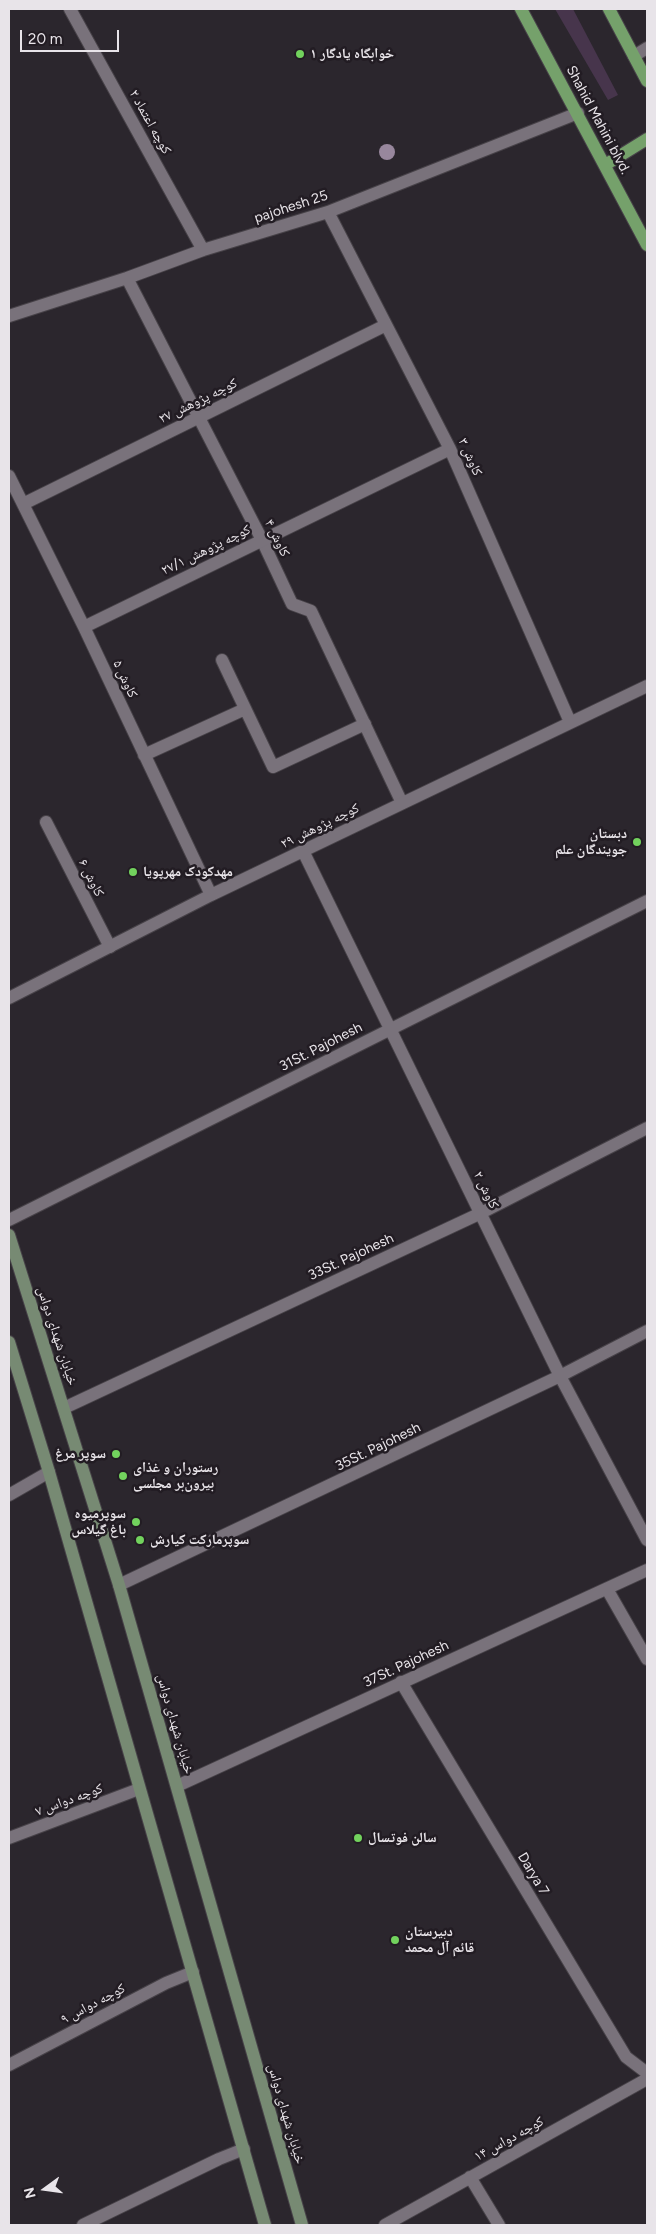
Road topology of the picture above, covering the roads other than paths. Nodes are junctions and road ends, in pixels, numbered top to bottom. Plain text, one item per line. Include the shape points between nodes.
1 (70, 9) edge
2 (522, 9) edge
3 (609, 9) edge
4 (647, 48) edge
5 (634, 56) junction
6 (647, 81) edge
7 (578, 113) junction
8 (647, 139) edge
9 (605, 165) junction
10 (328, 212) junction
11 (647, 245) edge
12 (203, 250) junction
13 (127, 278) junction
14 (9, 316) edge
15 (386, 325) junction
16 (199, 417) junction
17 (450, 449) junction
18 (9, 476) edge
19 (23, 504) junction
20 (262, 540) junction
21 (84, 627) junction
22 (222, 660) dead end
23 (647, 686) edge
24 (245, 709) junction
25 (570, 722) junction
26 (364, 724) junction
27 (144, 755) junction
28 (402, 803) junction
29 (46, 822) dead end
30 (303, 851) junction
31 (211, 895) junction
32 (647, 901) edge
33 (110, 948) junction
34 (9, 998) edge
35 (389, 1030) junction
36 (647, 1128) edge
37 (481, 1213) junction
38 (9, 1220) edge
39 (9, 1234) edge
40 (647, 1331) edge
41 (9, 1342) edge
42 (560, 1376) junction
43 (64, 1408) junction
44 (49, 1472) junction
45 (9, 1495) edge
46 (647, 1540) edge
47 (647, 1570) edge
48 (119, 1585) junction
49 (607, 1589) junction
50 (647, 1658) edge
51 (402, 1682) junction
52 (177, 1786) junction
53 (139, 1789) junction
54 (9, 1838) edge
55 (193, 1972) junction
56 (9, 2065) edge
57 (647, 2074) edge
58 (647, 2079) edge
59 (244, 2149) junction
60 (470, 2177) junction
61 (83, 2225) edge
62 (265, 2225) edge
63 (302, 2225) edge
64 (385, 2225) edge
65 (499, 2225) edge

1 - 12 street, کوچه اعتماد ۲
2 - 7 main road, Shahid Mahini blvd.
3 - 5 main road
4 - 5 street
5 - 6 main road
7 - 9 main road, Shahid Mahini blvd.
7 - 10 street, pajohesh 25
8 - 9 main road
9 - 11 main road, Shahid Mahini blvd.
10 - 12 street, pajohesh 25
10 - 15 street, کاوش ۳
12 - 13 street, pajohesh 25
13 - 14 street, pajohesh 25
13 - 16 street, کاوش ۴
15 - 16 street, کوچه پژوهش ۲۷
15 - 17 street, کاوش ۳
16 - 19 street, کوچه پژوهش ۲۷
16 - 20 street, کاوش ۴
17 - 20 street, کوچه پژوهش ۲۷/۱
17 - 25 street, کاوش ۳
18 - 19 street, کاوش ۵
19 - 21 street, کاوش ۵
20 - 21 street, کوچه پژوهش ۲۷/۱
20 - 26 street, کاوش ۴ via 292,604 311,611
21 - 27 street, کاوش ۵
22 - 24 street
23 - 25 street, کوچه پژوهش ۲۹
24 - 26 street via 273,767
24 - 27 street
25 - 28 street, کوچه پژوهش ۲۹
26 - 28 street, کاوش ۴
27 - 31 street, کاوش ۵
28 - 30 street, کوچه پژوهش ۲۹
29 - 33 street, کاوش ۶
30 - 31 street, کوچه پژوهش ۲۹
30 - 35 street, کاوش ۲
31 - 33 street, کوچه پژوهش ۲۹
32 - 35 street, 31St. Pajohesh
33 - 34 street, کوچه پژوهش ۲۹
35 - 37 street, کاوش ۲
35 - 38 street, 31St. Pajohesh
36 - 37 street, 33St. Pajohesh
37 - 42 street, کاوش ۲
37 - 43 street, 33St. Pajohesh
39 - 43 street, خیابان شهدای دواس
40 - 42 street, 35St. Pajohesh
41 - 44 street
42 - 46 street, کاوش ۲
42 - 48 street, 35St. Pajohesh
43 - 48 street, خیابان شهدای دواس
44 - 45 street
44 - 53 street
47 - 49 street, 37St. Pajohesh
48 - 52 street, خیابان شهدای دواس
49 - 50 street
49 - 51 street, 37St. Pajohesh
51 - 52 street, 37St. Pajohesh
51 - 57 street, Darya 7 via 626,2057
52 - 63 street, خیابان شهدای دواس
53 - 54 street, کوچه دواس ۷
53 - 55 street
55 - 56 street, کوچه دواس ۹ via 166,1982
55 - 59 street
58 - 60 street, کوچه دواس ۱۴
59 - 61 street
59 - 62 street
60 - 64 street, کوچه دواس ۱۴
60 - 65 street

